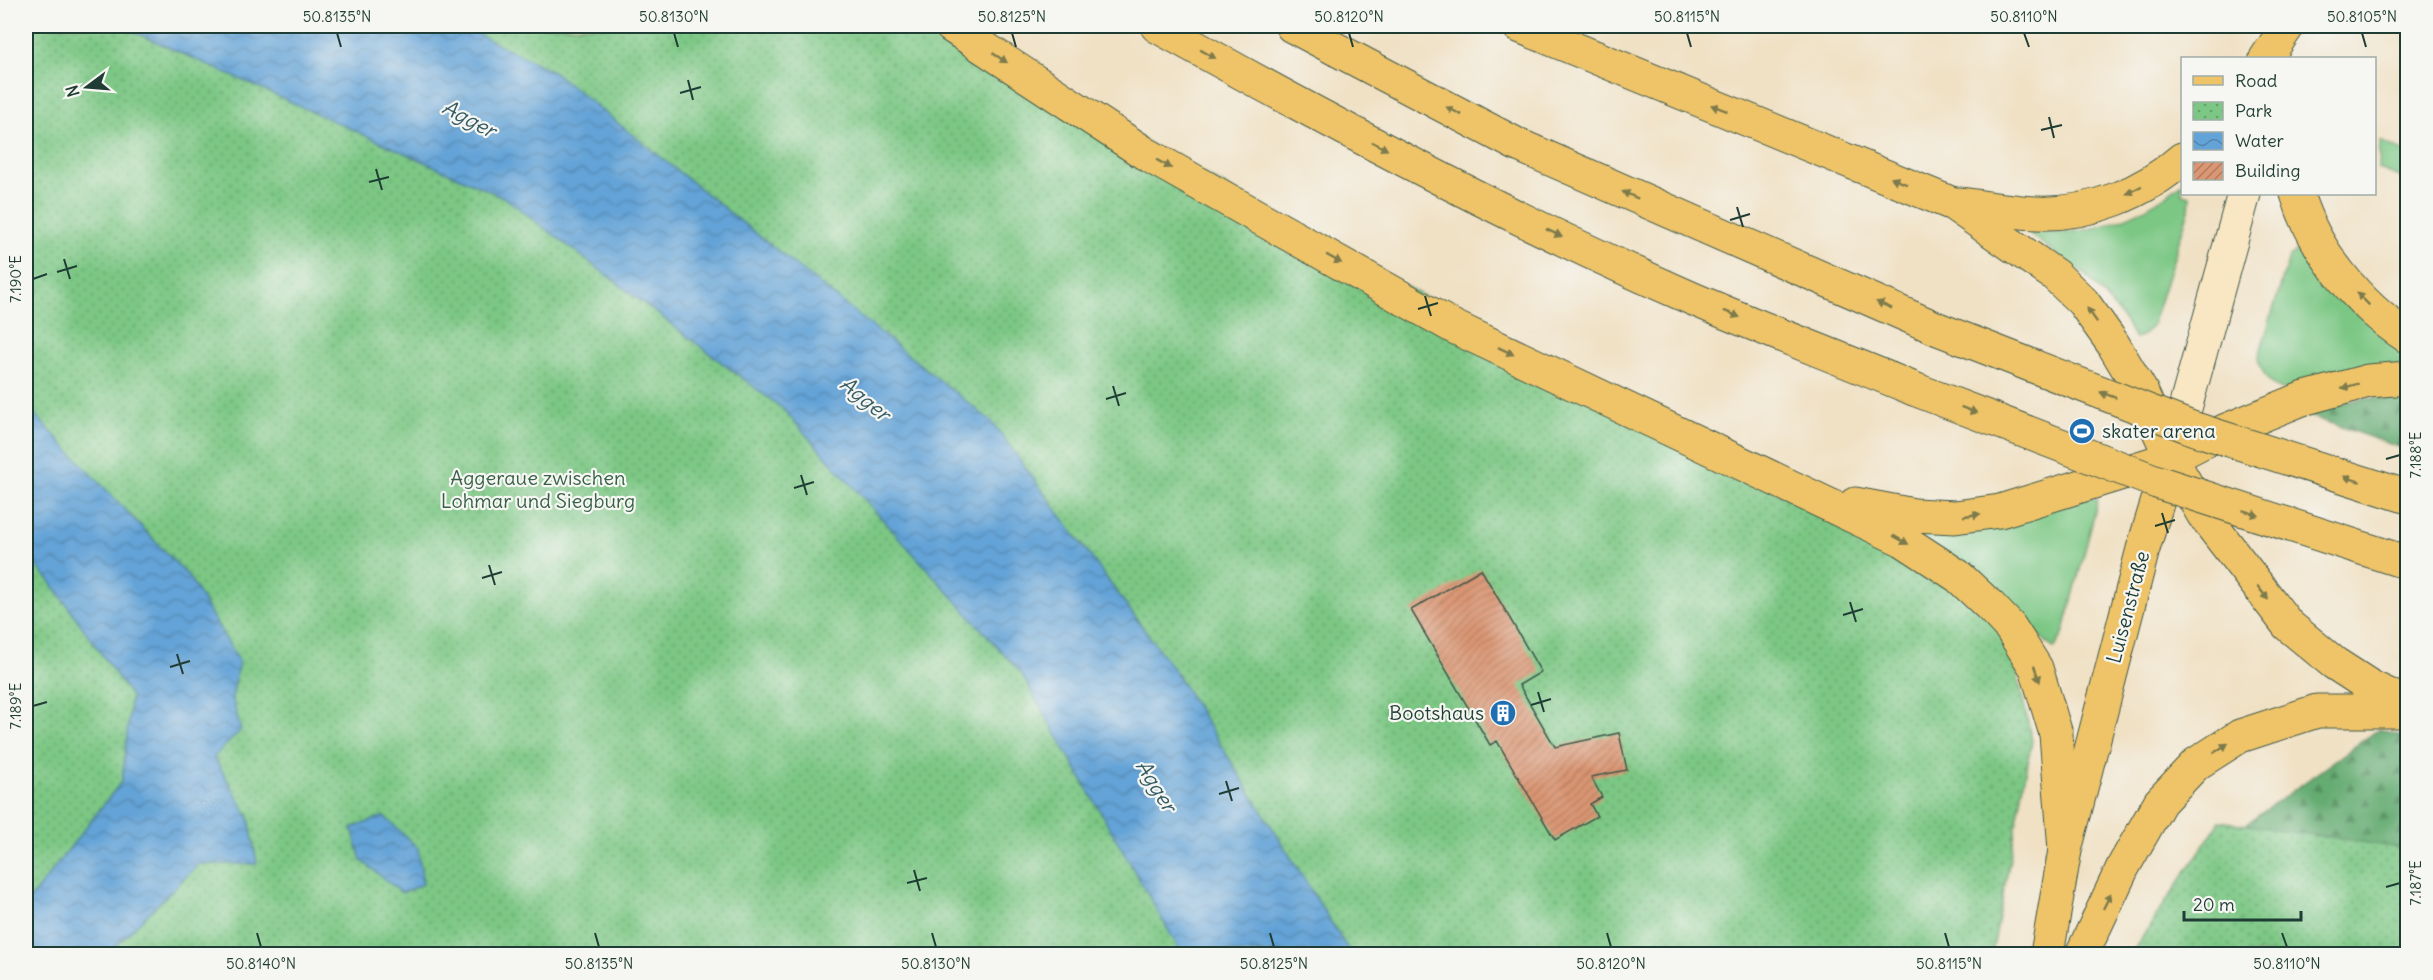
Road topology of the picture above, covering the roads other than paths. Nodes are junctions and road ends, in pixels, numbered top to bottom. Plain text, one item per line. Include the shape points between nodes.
1 (951, 26) edge
2 (1157, 26) edge
3 (1292, 26) edge
4 (1519, 26) edge
5 (2287, 26) edge
6 (2267, 57) edge
7 (2280, 57) edge
8 (2181, 160) edge
9 (2244, 195) edge
10 (2297, 195) edge
11 (1953, 204) junction
12 (2408, 337) edge
13 (2408, 378) edge
14 (2171, 458) junction
15 (1811, 496) junction
16 (2408, 497) edge
17 (2408, 563) edge
18 (2408, 704) edge
19 (2408, 711) edge
20 (2065, 850) junction
21 (2048, 954) edge
22 (2082, 954) edge

1 -> 15 main road via 1146,154 1454,327
2 -> 17 main road, bridge via 1497,206 1691,298 2157,482
16 -> 3 main road, bridge via 2192,428 1938,329 1516,144
11 -> 4 main road
5 - 6 main road
5 - 7 main road
8 -> 11 main road via 2166,174 2135,190 2081,210 2038,213
9 - 14 main road, Luisenstraße
12 -> 10 main road via 2360,297 2323,250
14 -> 11 main road via 2140,391 2083,302 2055,275
13 -> 14 main road via 2368,381 2302,399
15 -> 14 main road via 1914,515 1955,517 2000,511
14 -> 18 main road via 2203,514 2288,625 2334,663 2371,687
14 - 20 main road, Luisenstraße via 2143,549
15 -> 20 main road via 1903,540 1958,576 2010,627 2036,668 2056,734
22 -> 19 main road via 2123,867 2160,802 2196,764 2240,736 2317,711
20 - 21 main road, Luisenstraße

